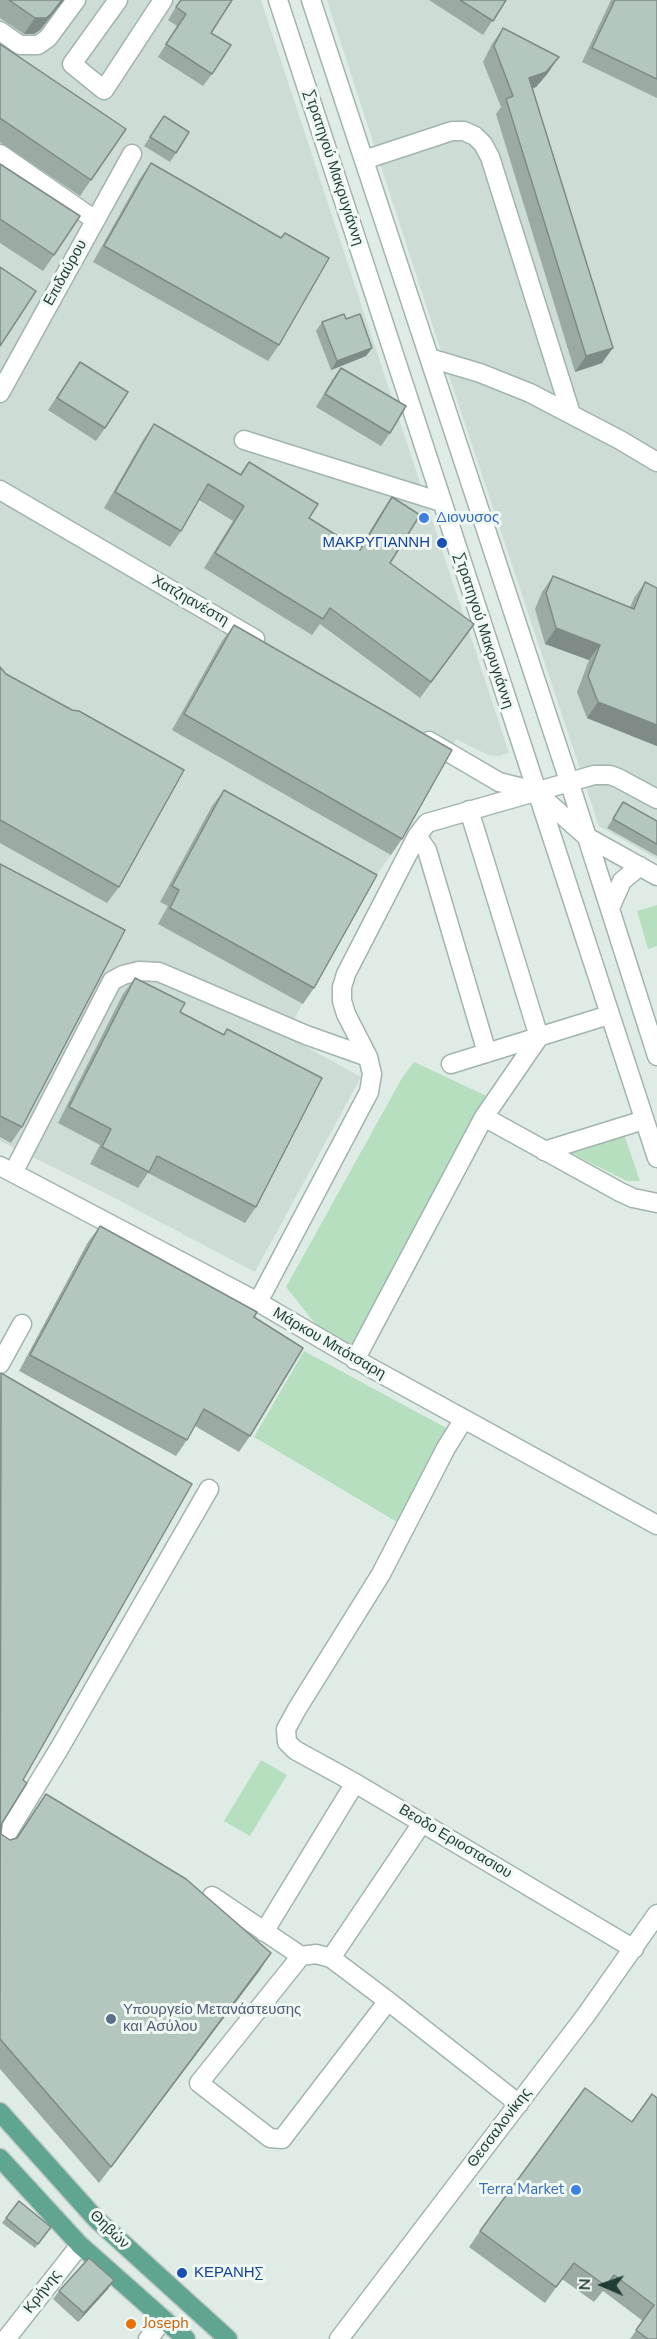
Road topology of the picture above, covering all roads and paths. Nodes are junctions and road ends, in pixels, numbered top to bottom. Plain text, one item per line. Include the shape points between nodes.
1 (76, 0) edge
2 (118, 0) edge
3 (163, 0) edge
4 (278, 0) edge
5 (311, 0) edge
6 (0, 31) edge
7 (0, 154) edge
8 (132, 154) dead end
9 (364, 160) junction
10 (95, 220) junction
11 (430, 358) junction
12 (0, 393) edge
13 (571, 414) junction
14 (244, 440) dead end
15 (657, 462) edge
16 (0, 490) edge
17 (441, 502) junction
18 (275, 651) edge
19 (417, 734) edge
20 (569, 781) junction
21 (535, 791) junction
22 (657, 799) edge
23 (469, 810) junction
24 (417, 836) junction
25 (587, 837) junction
26 (640, 866) junction
27 (657, 876) edge
28 (610, 908) junction
29 (609, 1015) junction
30 (539, 1037) junction
31 (487, 1053) junction
32 (657, 1056) edge
33 (368, 1057) junction
34 (452, 1064) dead end
35 (484, 1117) junction
36 (644, 1120) junction
37 (544, 1151) junction
38 (657, 1158) edge
39 (7, 1169) edge
40 (657, 1203) edge
41 (258, 1302) junction
42 (22, 1324) dead end
43 (355, 1360) junction
44 (0, 1364) edge
45 (464, 1419) junction
46 (209, 1489) dead end
47 (657, 1525) edge
48 (356, 1783) junction
49 (422, 1823) junction
50 (0, 1845) edge
51 (212, 1896) dead end
52 (657, 1914) edge
53 (264, 1932) junction
54 (651, 1937) edge
55 (634, 1948) junction
56 (301, 1956) junction
57 (331, 1958) junction
58 (388, 2001) junction
59 (519, 2104) junction
60 (0, 2112) edge
61 (0, 2158) edge
62 (80, 2246) junction
63 (164, 2319) junction
64 (6, 2339) edge
65 (148, 2339) edge
66 (186, 2339) edge
67 (228, 2339) edge
68 (339, 2339) edge

1 - 6 street via 48,38 38,45 20,45
2 - 3 street via 72,64 104,90
4 - 17 street, Στρατηγού Μακρυγιάννη
5 - 9 street
7 - 10 street
8 - 10 street, Επιδαύρου
9 - 11 street
9 - 13 street via 452,131 464,131 483,144
10 - 12 street, Επιδαύρου
11 - 13 street via 480,373
11 - 20 street
13 - 15 street
14 - 17 street
16 - 18 street, Χατζηανέστη
17 - 21 street, Στρατηγού Μακρυγιάννη
19 - 21 street via 499,782
20 - 21 street
20 - 22 street via 610,775
20 - 25 street
21 - 23 street
21 - 25 street
21 - 29 street, Στρατηγού Μακρυγιάννη
23 - 24 street via 427,823
23 - 30 street
24 - 31 street via 427,850
24 - 33 street via 342,987 346,1014
25 - 26 street
25 - 28 street
26 - 27 street
26 - 28 street via 622,881
28 - 32 street
29 - 30 street
29 - 36 street, Στρατηγού Μακρυγιάννη
30 - 31 street
30 - 35 street
31 - 34 street
33 - 39 street via 159,972 123,975 112,981
33 - 41 street via 372,1074 369,1092
35 - 37 street
35 - 43 street
36 - 37 street
36 - 38 street, Στρατηγού Μακρυγιάννη
37 - 40 street via 633,1198
39 - 41 street, Μάρκου Μπότσαρη
41 - 43 street, Μάρκου Μπότσαρη
42 - 44 street
43 - 45 street, Μάρκου Μπότσαρη
45 - 47 street, Μάρκου Μπότσαρη
45 - 48 street, Βεοδο Εριοστασιου via 381,1574 286,1729 287,1742 296,1750
46 - 50 street
48 - 49 street, Βεοδο Εριοστασιου
48 - 53 street
49 - 55 street, Βεοδο Εριοστασιου
49 - 57 street
51 - 53 street
52 - 54 street, Θεσσαλονίκης
53 - 56 street
54 - 55 street, Θεσσαλονίκης
55 - 59 street, Θεσσαλονίκης
56 - 57 street
56 - 58 street via 199,2083 270,2138 282,2139
57 - 58 street
58 - 59 street
59 - 68 street, Θεσσαλονίκης
60 - 67 main road, Θηβών via 96,2219
61 - 62 main road, Θηβών
62 - 63 main road, Θηβών
62 - 64 street, Κρήνης
63 - 65 street
63 - 66 main road, Θηβών

